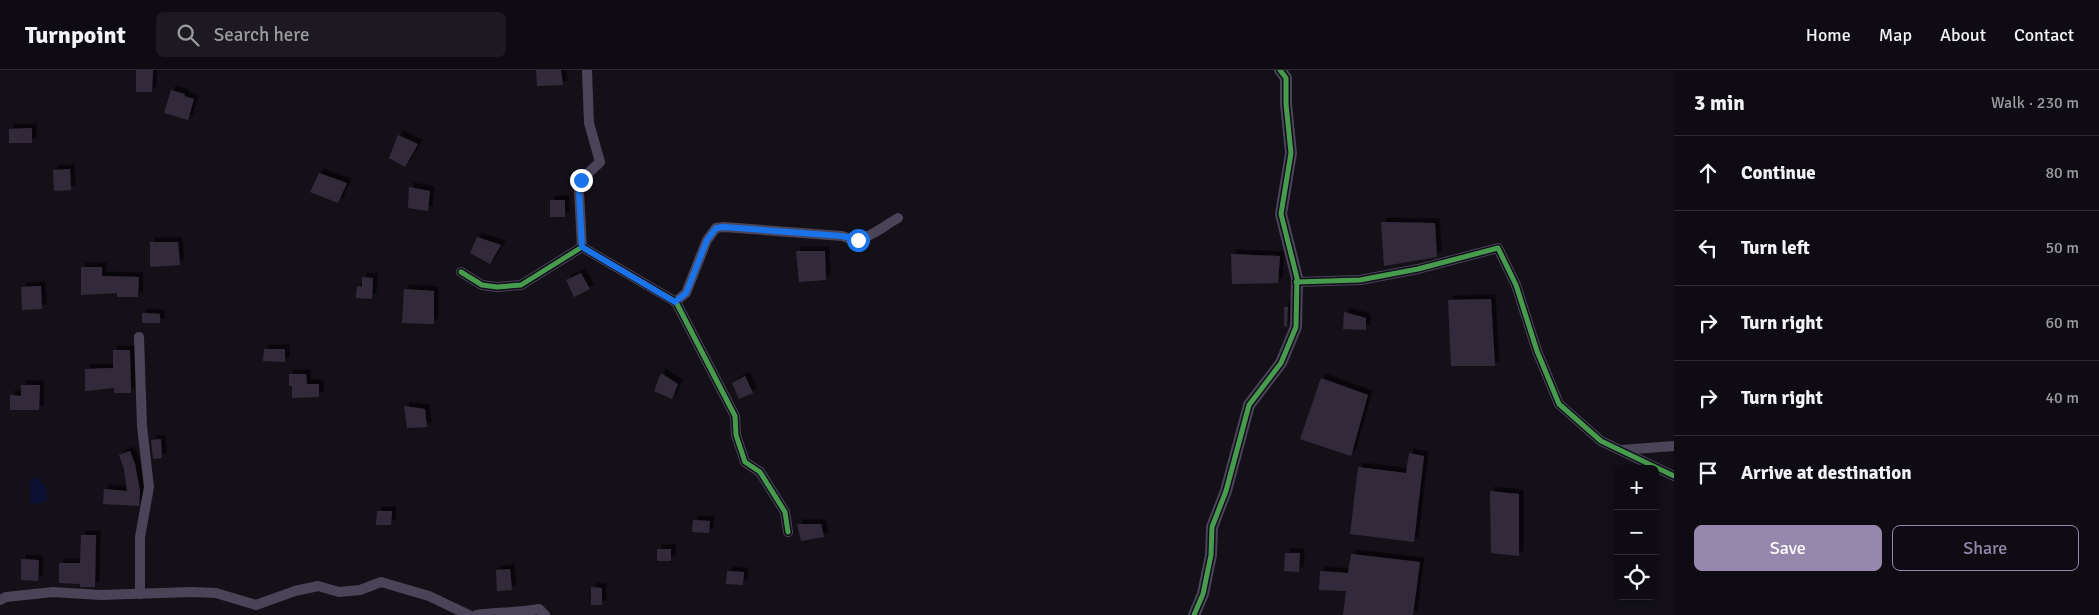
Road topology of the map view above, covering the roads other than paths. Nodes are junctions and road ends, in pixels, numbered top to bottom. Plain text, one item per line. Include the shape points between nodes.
1 (586, 70) edge
2 (1280, 70) edge
3 (898, 218) dead end
4 (582, 247) junction
5 (461, 272) dead end
6 (1296, 282) junction
7 (675, 302) junction
8 (139, 337) dead end
9 (1674, 446) edge
10 (1620, 450) junction
11 (1674, 476) edge
12 (788, 532) dead end
13 (140, 594) junction
14 (0, 600) edge
15 (469, 615) edge
16 (476, 615) edge
17 (545, 615) edge
18 (1194, 615) edge

1 - 4 street via 589,123 600,162 581,180
2 - 6 street via 1286,78 1291,153 1280,214
3 - 7 street via 858,240 842,236 716,228 707,240 686,293
4 - 5 street via 521,285 482,285
4 - 7 street
6 - 10 street via 1360,280 1418,270 1498,248 1516,285 1559,404 1601,441
6 - 18 street via 1296,327 1281,363 1250,405 1226,491 1212,527 1203,594
7 - 12 street via 735,416 736,435 745,462 760,472 785,512
8 - 13 street via 142,426 149,487 140,537
9 - 10 street
10 - 11 street
13 - 14 street via 53,592
13 - 15 street via 216,593 256,605 318,586 339,592 360,590 381,582 429,596
16 - 17 street via 539,609

